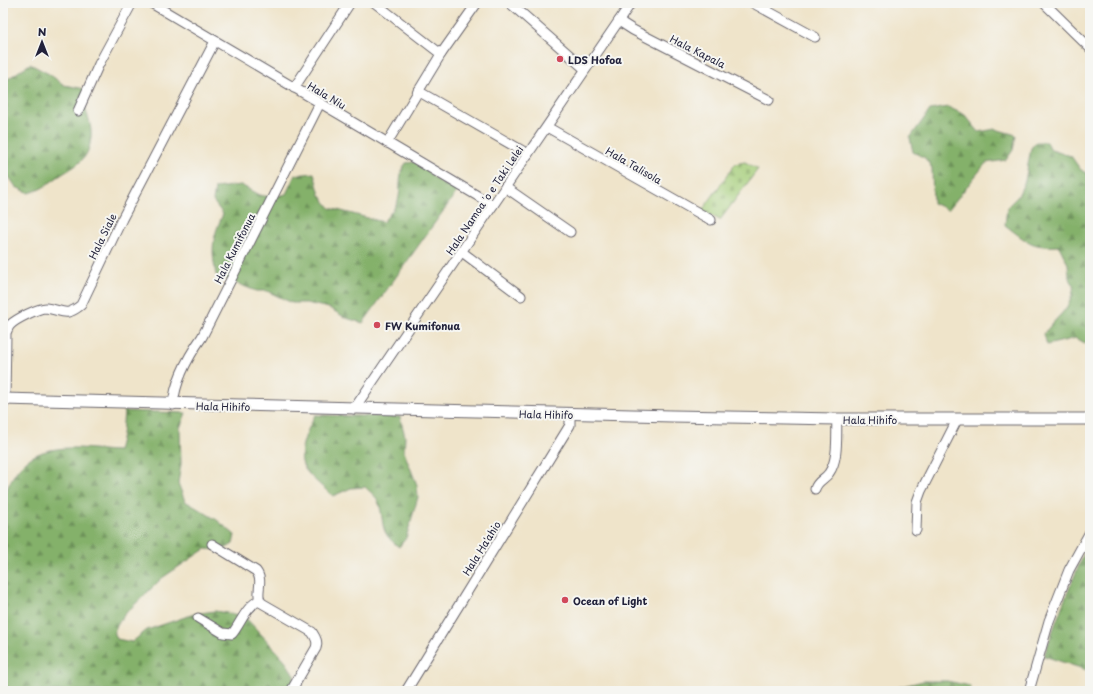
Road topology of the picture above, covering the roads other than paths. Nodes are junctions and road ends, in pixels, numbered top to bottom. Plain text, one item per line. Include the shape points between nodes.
1 (132, 3) edge
2 (151, 3) edge
3 (350, 3) edge
4 (375, 3) edge
5 (477, 3) edge
6 (510, 3) edge
7 (631, 3) edge
8 (753, 3) edge
9 (1044, 3) edge
10 (618, 21) junction
11 (815, 37) dead end
12 (215, 41) junction
13 (1090, 48) edge
14 (441, 54) junction
15 (585, 69) junction
16 (294, 88) junction
17 (418, 91) junction
18 (769, 100) dead end
19 (320, 103) junction
20 (78, 111) dead end
21 (547, 127) junction
22 (387, 143) junction
23 (528, 154) junction
24 (505, 188) junction
25 (493, 205) junction
26 (711, 220) dead end
27 (570, 232) dead end
28 (462, 252) junction
29 (521, 296) dead end
30 (4, 399) edge
31 (173, 404) junction
32 (354, 409) junction
33 (570, 414) junction
34 (837, 419) junction
35 (1090, 419) edge
36 (957, 420) junction
37 (815, 489) dead end
38 (916, 530) dead end
39 (1090, 532) edge
40 (212, 544) dead end
41 (260, 600) junction
42 (198, 618) dead end
43 (291, 691) edge
44 (406, 691) edge
45 (1029, 691) edge

1 - 20 street via 99,64
2 - 12 street, Hala Niu
3 - 16 street
4 - 14 street
5 - 14 street
6 - 15 street
7 - 10 street, Hala Namoa 'o e Taki Lelei
8 - 11 street
9 - 13 street
10 - 15 street, Hala Namoa 'o e Taki Lelei
10 - 18 street, Hala Kapala
12 - 16 street, Hala Niu
12 - 30 street, Hala Siale via 122,219 81,305 73,312 62,313 46,308 35,310 10,325 6,334
14 - 17 street
15 - 21 street, Hala Namoa 'o e Taki Lelei
16 - 19 street, Hala Niu
17 - 22 street
17 - 23 street
19 - 22 street, Hala Niu
19 - 31 street, Hala Kumifonua via 202,337 191,352 174,389
21 - 23 street, Hala Namoa 'o e Taki Lelei
21 - 26 street, Hala Talisola
22 - 25 street, Hala Niu
23 - 24 street, Hala Namoa 'o e Taki Lelei
24 - 25 street, Hala Namoa 'o e Taki Lelei
24 - 27 street
25 - 28 street, Hala Namoa 'o e Taki Lelei
28 - 29 street
28 - 32 street, Hala Namoa 'o e Taki Lelei
30 - 31 main road, Hala Hihifo
31 - 32 main road, Hala Hihifo
32 - 33 main road, Hala Hihifo
33 - 34 main road, Hala Hihifo
33 - 44 street, Hala Ha'ahio via 570,425
34 - 36 main road, Hala Hihifo
34 - 37 street via 834,463
35 - 36 main road, Hala Hihifo
36 - 38 street via 921,491 917,502
39 - 45 street via 1070,570 1049,621
40 - 41 street via 256,571 261,582
41 - 42 street via 250,606 232,634 223,633
41 - 43 street via 312,632 318,643

